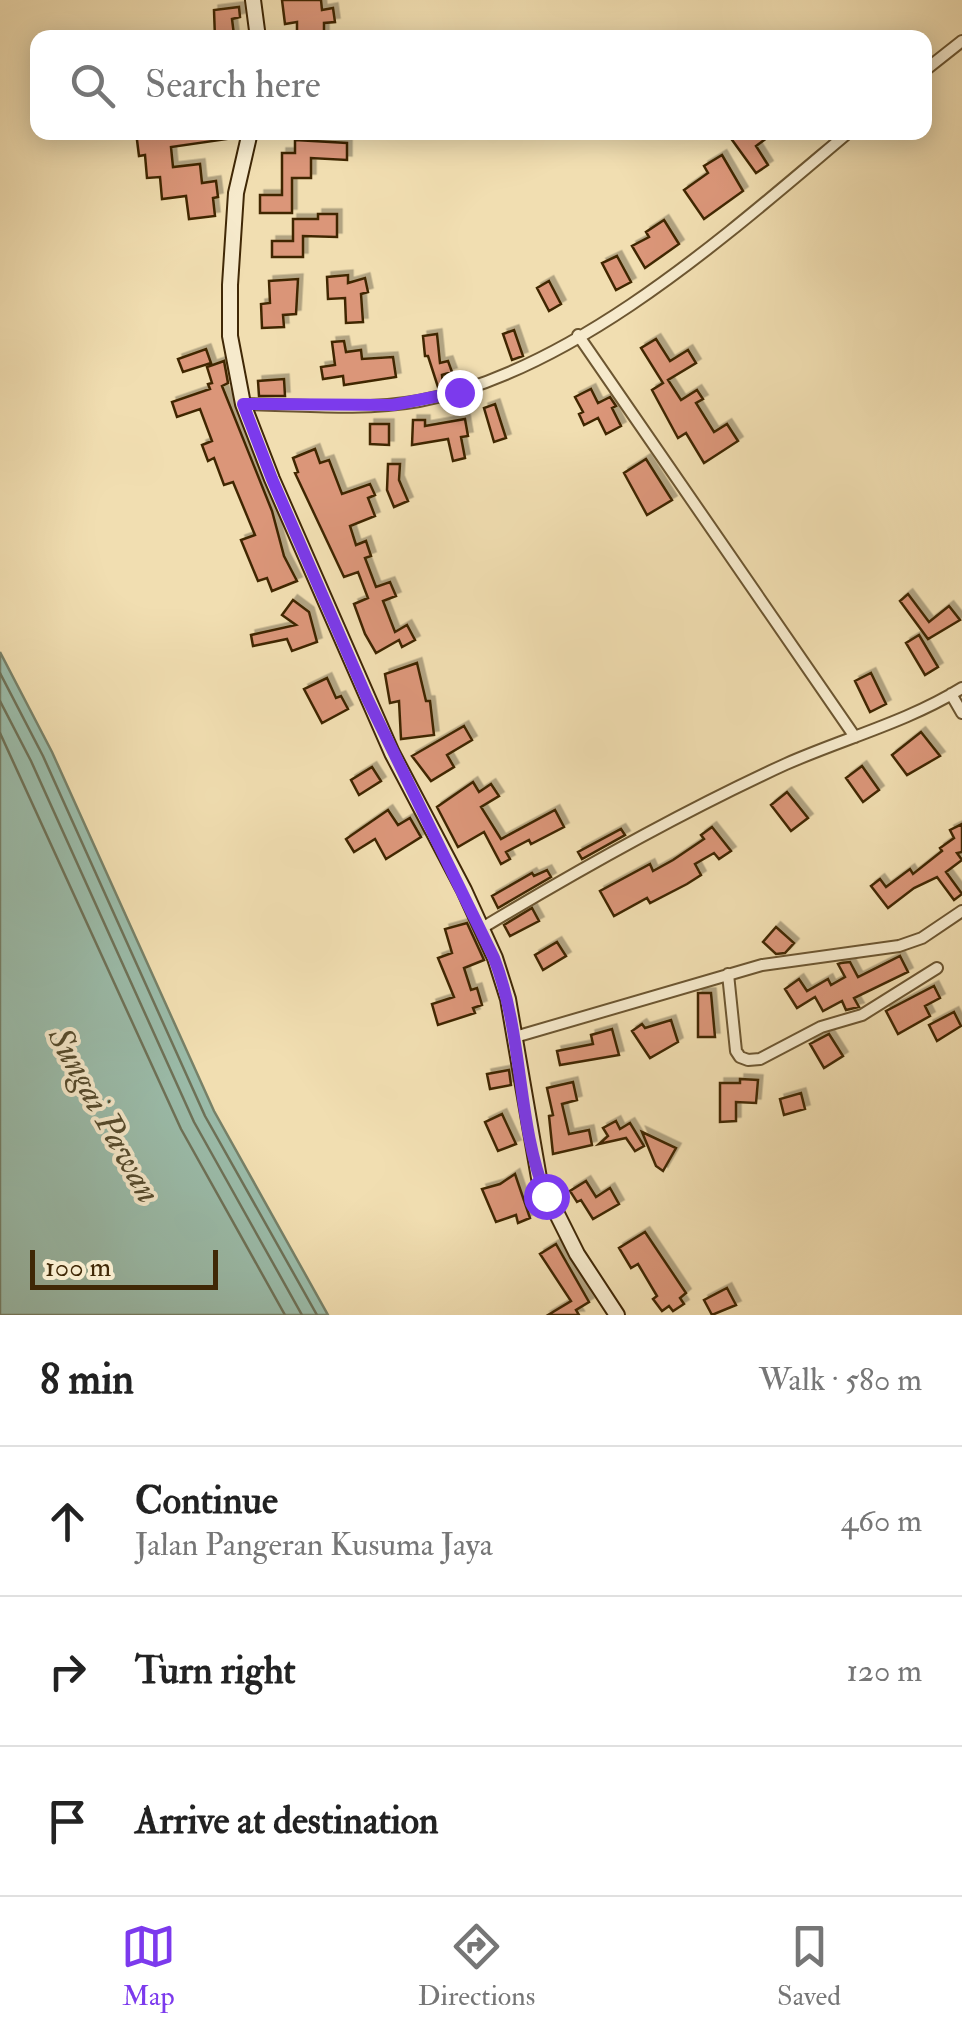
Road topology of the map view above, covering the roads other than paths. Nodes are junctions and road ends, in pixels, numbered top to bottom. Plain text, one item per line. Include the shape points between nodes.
1 (253, 0) edge
2 (257, 30) edge
3 (962, 41) edge
4 (932, 65) edge
5 (248, 140) edge
6 (839, 140) edge
7 (578, 335) junction
8 (243, 404) junction
9 (957, 691) edge
10 (962, 713) edge
11 (855, 738) junction
12 (962, 912) edge
13 (482, 928) junction
14 (937, 968) dead end
15 (728, 974) junction
16 (516, 1036) junction
17 (617, 1315) edge

1 - 2 street
3 - 4 street
5 - 8 street via 236,193 230,285 230,336
6 - 7 street via 689,264
7 - 8 street via 488,382 419,401
7 - 11 street
8 - 13 street via 380,726
9 - 10 street
9 - 11 street
11 - 13 street via 711,800
12 - 15 street via 899,946
13 - 16 street
14 - 15 street via 862,1015 748,1060 736,1051
15 - 16 street
16 - 17 street via 538,1178

